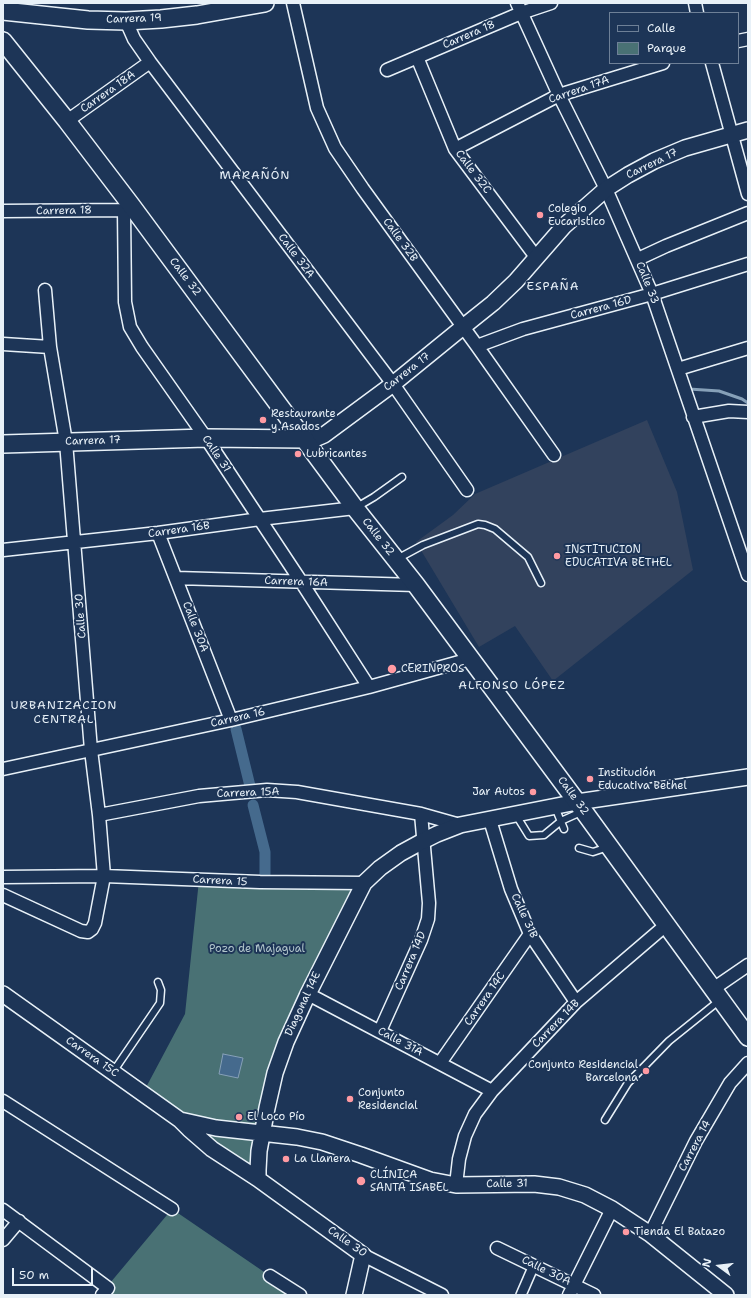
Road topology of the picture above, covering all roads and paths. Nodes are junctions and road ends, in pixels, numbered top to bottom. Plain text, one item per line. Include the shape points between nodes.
1 (265, 3) edge
2 (293, 3) edge
3 (551, 3) edge
4 (519, 8) edge
5 (3, 11) edge
6 (126, 21) junction
7 (3, 41) edge
8 (417, 57) junction
9 (150, 62) junction
10 (661, 64) edge
11 (712, 64) edge
12 (387, 70) dead end
13 (559, 95) junction
14 (67, 121) junction
15 (748, 130) edge
16 (732, 135) junction
17 (455, 149) junction
18 (606, 189) junction
19 (748, 194) edge
20 (127, 207) junction
21 (3, 211) edge
22 (748, 213) edge
23 (536, 257) junction
24 (638, 260) junction
25 (748, 264) edge
26 (45, 290) dead end
27 (652, 294) junction
28 (464, 328) junction
29 (3, 344) edge
30 (478, 346) junction
31 (50, 347) junction
32 (748, 348) edge
33 (678, 369) junction
34 (393, 384) junction
35 (748, 412) edge
36 (693, 417) junction
37 (206, 438) junction
38 (305, 439) junction
39 (66, 442) junction
40 (3, 444) edge
41 (554, 455) dead end
42 (402, 477) dead end
43 (467, 490) dead end
44 (355, 508) junction
45 (260, 519) junction
46 (158, 533) junction
47 (75, 543) junction
48 (3, 550) edge
49 (396, 560) junction
50 (748, 575) edge
51 (176, 578) junction
52 (302, 583) junction
53 (541, 583) dead end
54 (416, 585) junction
55 (470, 659) junction
56 (369, 687) junction
57 (231, 720) junction
58 (91, 750) junction
59 (3, 768) edge
60 (748, 777) edge
61 (580, 806) junction
62 (555, 807) junction
63 (99, 814) junction
64 (421, 814) junction
65 (516, 815) junction
66 (490, 820) junction
67 (561, 821) junction
68 (460, 825) junction
69 (564, 829) dead end
70 (423, 841) junction
71 (609, 847) junction
72 (579, 848) dead end
73 (104, 876) junction
74 (3, 877) edge
75 (364, 883) junction
76 (3, 895) edge
77 (666, 925) junction
78 (530, 934) junction
79 (748, 965) edge
80 (158, 982) dead end
81 (3, 994) edge
82 (308, 994) junction
83 (717, 994) junction
84 (576, 1002) junction
85 (380, 1031) junction
86 (748, 1037) edge
87 (440, 1063) junction
88 (748, 1063) edge
89 (113, 1072) junction
90 (492, 1091) junction
91 (3, 1101) edge
92 (180, 1120) junction
93 (605, 1120) dead end
94 (226, 1130) junction
95 (263, 1133) junction
96 (212, 1149) junction
97 (258, 1179) junction
98 (456, 1185) junction
99 (172, 1209) dead end
100 (612, 1209) junction
101 (3, 1210) edge
102 (19, 1221) junction
103 (650, 1234) junction
104 (3, 1240) edge
105 (497, 1248) dead end
106 (363, 1255) junction
107 (534, 1265) junction
108 (270, 1276) dead end
109 (571, 1290) edge
110 (105, 1291) edge
111 (300, 1295) edge
112 (354, 1295) edge
113 (442, 1295) edge
114 (520, 1295) edge
115 (594, 1295) edge
116 (726, 1295) edge

1 - 6 main road, Carrera 19 via 197,15
2 - 28 street, Calle 32B via 317,108 335,148
3 - 4 street, Carrera 18
4 - 8 street, Carrera 18
4 - 13 street, Calle 33
5 - 6 main road, Carrera 19 via 88,20
6 - 9 street, Calle 32A via 134,39
7 - 14 main road, Calle 32
8 - 12 street, Carrera 18
8 - 17 street, Calle 32C
9 - 14 street, Carrera 18A
9 - 34 street, Calle 32A
10 - 13 street, Carrera 17A
11 - 16 street
13 - 17 street, Carrera 17A
13 - 18 street, Calle 33
14 - 20 main road, Calle 32
15 - 16 street, Carrera 17
16 - 18 street, Carrera 17 via 685,148 654,161
16 - 19 street
17 - 23 street, Calle 32C
18 - 23 street, Carrera 17 via 564,226
18 - 24 street, Calle 33
20 - 21 street, Carrera 18
20 - 37 street, Calle 31 via 125,302 130,327
20 - 38 main road, Calle 32
22 - 24 street
23 - 28 street, Carrera 17 via 516,281
24 - 27 street, Calle 33
25 - 27 street, Carrera 16D
26 - 31 street, Calle 30
27 - 30 street, Carrera 16D via 523,329
27 - 33 street, Calle 33
28 - 30 street, Calle 32B
28 - 34 street, Carrera 17
29 - 31 street
30 - 41 street, Calle 32B
31 - 39 street, Calle 30
32 - 33 street
33 - 36 street, Calle 33
34 - 38 street, Carrera 17 via 324,435
34 - 43 street, Calle 32A
35 - 36 street via 729,411
36 - 50 street, Calle 33
37 - 38 main road, Carrera 17
37 - 39 main road, Carrera 17
37 - 45 street, Calle 31
38 - 44 main road, Calle 32
39 - 40 main road, Carrera 17
39 - 47 street, Calle 30
42 - 44 lane
44 - 45 street, Carrera 16B
44 - 49 main road, Calle 32
45 - 46 street, Carrera 16B
45 - 52 street, Calle 31
46 - 47 street, Carrera 16B
46 - 51 street, Calle 30A
47 - 48 street, Carrera 16B
47 - 58 street, Calle 30
49 - 53 lane via 478,524 485,525 495,529 528,557
49 - 54 main road, Calle 32
51 - 52 street, Carrera 16A
51 - 57 street, Calle 30A
52 - 54 street, Carrera 16A
52 - 56 street, Calle 31
54 - 55 main road, Calle 32
55 - 56 street, Carrera 16
55 - 61 main road, Calle 32
56 - 57 street, Carrera 16
57 - 58 street, Carrera 16
58 - 59 street, Carrera 16
58 - 63 street, Calle 30
60 - 61 street, Carrera 15A
61 - 62 street, Carrera 15A
61 - 67 lane
61 - 71 main road, Calle 32
62 - 65 street, Carrera 15A
62 - 67 lane
63 - 64 street, Carrera 15A via 199,796 267,790 297,792
63 - 73 street, Calle 30
64 - 68 street, Carrera 15A
64 - 70 street
65 - 66 street, Carrera 15A
65 - 67 lane via 529,836 544,835
66 - 68 street, Carrera 15A
66 - 78 street, Calle 31B via 512,890
67 - 69 lane
68 - 70 street, Carrera 15A
70 - 75 street via 401,853
70 - 85 street, Carrera 14D via 429,903 428,919
71 - 72 lane via 594,852
71 - 77 main road, Calle 32
73 - 74 street, Carrera 15
73 - 75 street, Carrera 15
73 - 76 street, Calle 30 via 95,923 88,932
75 - 82 street, Diagonal 14E
77 - 83 main road, Calle 32
77 - 84 street, Carrera 14B
78 - 84 street, Calle 31B
78 - 87 street, Carrera 14C
79 - 83 street
80 - 89 lane via 161,990 160,1003
81 - 89 street, Carrera 15C
82 - 85 street, Calle 31A
82 - 95 street, Diagonal 14E via 275,1073
83 - 86 main road, Calle 32
83 - 93 lane via 628,1083
84 - 90 street, Carrera 14B
85 - 87 street, Calle 31A
87 - 90 street, Calle 31A
88 - 103 street, Carrera 14 via 730,1083 696,1141
89 - 92 street, Carrera 15C
90 - 98 street, Carrera 14B via 475,1114 465,1136
91 - 99 street
92 - 94 street, Carrera 15C
92 - 96 street, Carrera 15C
94 - 95 street, Carrera 15C
94 - 96 street via 215,1140
95 - 97 street, Diagonal 14E via 258,1160
95 - 98 street, Calle 31 via 322,1142 430,1180
96 - 97 street, Carrera 15C
97 - 106 street, Calle 30
98 - 100 street, Calle 31 via 553,1186 585,1195
100 - 103 street, Calle 31
100 - 109 street
101 - 102 street
102 - 104 street
102 - 110 street
103 - 116 street, Calle 31
105 - 107 street, Calle 30A
106 - 112 street
106 - 113 street, Calle 30
107 - 109 street, Calle 30A
107 - 114 street
108 - 111 street
109 - 115 street, Calle 30A

